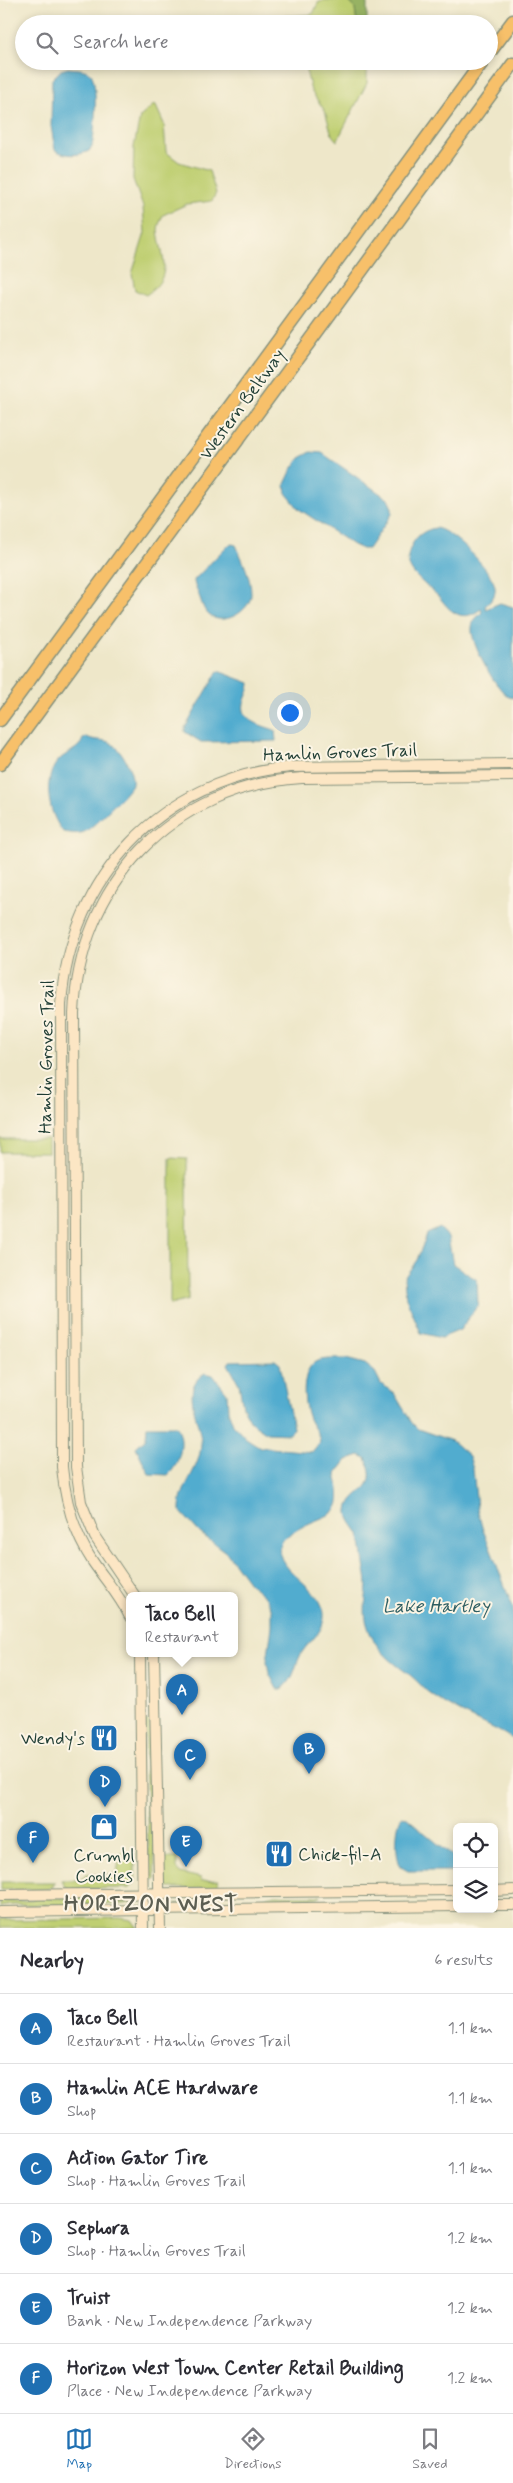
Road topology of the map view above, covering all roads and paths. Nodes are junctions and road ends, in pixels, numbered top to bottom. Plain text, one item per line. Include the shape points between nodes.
1 (513, 21) edge
2 (498, 41) edge
3 (513, 64) edge
4 (476, 70) edge
5 (0, 720) edge
6 (0, 764) edge
7 (513, 764) edge
8 (370, 765) junction
9 (513, 776) edge
10 (370, 778) junction
11 (133, 1592) edge
12 (126, 1610) edge
13 (140, 1657) edge
14 (154, 1657) edge
15 (453, 1890) edge
16 (498, 1890) edge
17 (513, 1890) edge
18 (142, 1893) junction
19 (160, 1893) junction
20 (0, 1894) edge
21 (498, 1905) edge
22 (513, 1905) edge
23 (453, 1906) edge
24 (143, 1910) junction
25 (160, 1910) junction
26 (0, 1912) edge
27 (143, 1928) edge
28 (160, 1928) edge

1 - 2 highway
3 - 6 highway, Western Beltway
4 - 5 highway, Western Beltway
7 - 8 street, Hamlin Groves Trail
8 - 10 street
8 - 12 street, Hamlin Groves Trail via 261,770 227,780 185,800 150,824 116,858 88,902 70,946 61,1005 64,1486 81,1541
9 - 10 street, Hamlin Groves Trail
10 - 11 street, Hamlin Groves Trail via 302,778 262,784 221,796 184,815 149,842 118,877 98,910 83,951 74,1014 78,1484 95,1537
13 - 18 street
14 - 19 street
15 - 19 street
16 - 17 street
18 - 19 street
18 - 20 street
18 - 24 street
19 - 25 street
21 - 22 street
23 - 25 street
24 - 25 street
24 - 26 street
24 - 27 street
25 - 28 street

